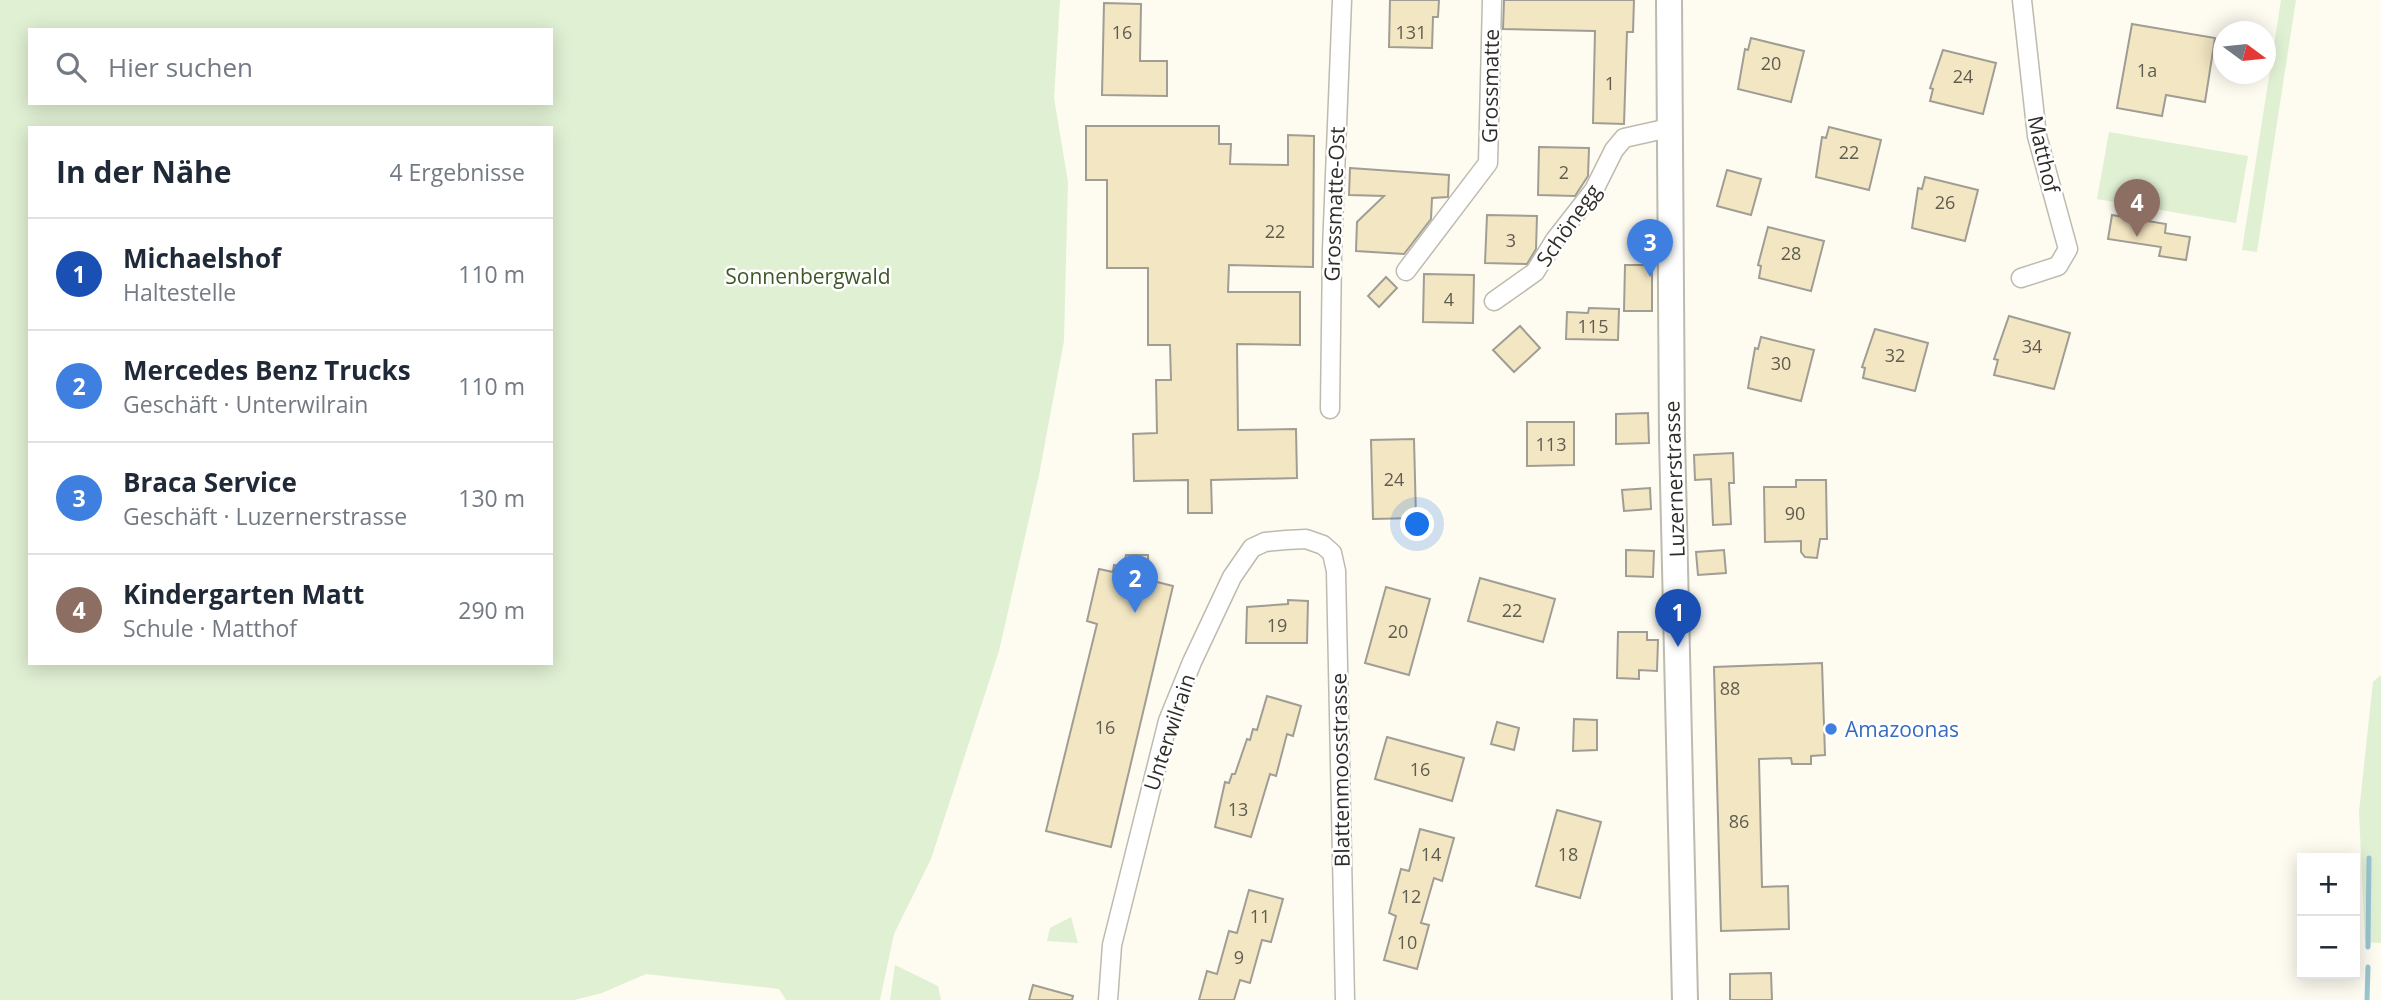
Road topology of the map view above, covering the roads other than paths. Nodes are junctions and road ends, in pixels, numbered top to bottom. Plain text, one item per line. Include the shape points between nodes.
1 (1342, 0) edge
2 (1492, 0) edge
3 (1669, 0) edge
4 (2022, 0) edge
5 (1669, 128) junction
6 (1406, 271) dead end
7 (2021, 278) dead end
8 (1494, 301) dead end
9 (1330, 409) dead end
10 (1323, 545) joint
11 (1108, 1000) edge
12 (1345, 1000) edge
13 (1685, 1000) edge

1 - 9 street, Grossmatte-Ost
2 - 6 street, Grossmatte via 1488,163
3 - 5 main road, Luzernerstrasse
4 - 7 street, Matthof via 2037,136 2068,249 2058,266
5 - 8 street, Schönegg via 1624,138 1594,190 1535,272
5 - 13 main road, Luzernerstrasse
10 - 11 street, Unterwilrain via 1306,539 1265,542 1252,548 1214,614 1172,710 1154,768 1112,945
10 - 12 street, Blattenmoosstrasse via 1332,552 1336,571

